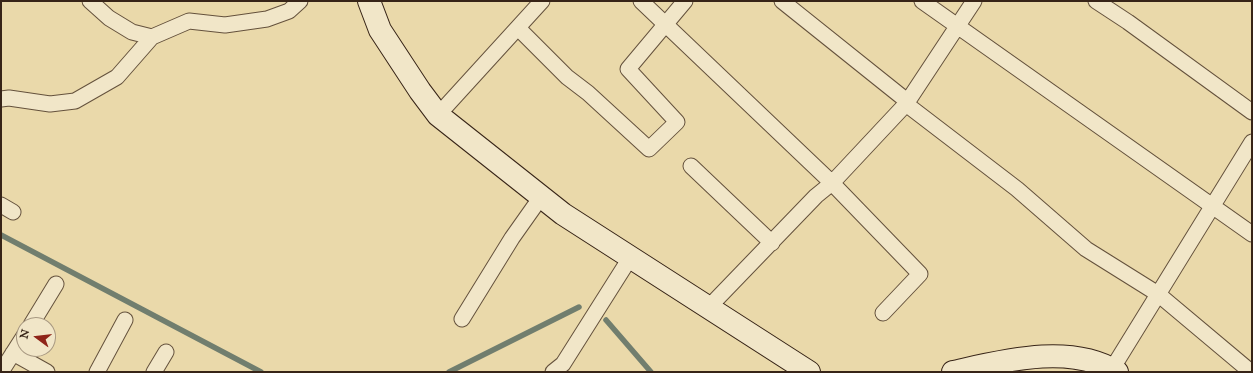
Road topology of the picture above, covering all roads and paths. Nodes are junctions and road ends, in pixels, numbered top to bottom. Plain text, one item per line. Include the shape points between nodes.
1 (90, 1) edge
2 (300, 1) edge
3 (369, 1) edge
4 (542, 1) edge
5 (641, 1) edge
6 (684, 1) edge
7 (782, 1) edge
8 (922, 1) edge
9 (974, 1) edge
10 (1096, 1) edge
11 (665, 24) junction
12 (958, 26) junction
13 (518, 28) junction
14 (152, 37) junction
15 (1, 99) edge
16 (906, 103) junction
17 (1252, 112) edge
18 (438, 115) junction
19 (1252, 142) edge
20 (691, 166) dead end
21 (832, 183) junction
22 (541, 197) junction
23 (1212, 206) junction
24 (1252, 234) edge
25 (772, 243) junction
26 (630, 258) junction
27 (56, 284) dead end
28 (1158, 294) junction
29 (708, 308) junction
30 (883, 313) dead end
31 (36, 317) edge
32 (462, 319) dead end
33 (125, 320) dead end
34 (16, 348) edge
35 (166, 352) dead end
36 (13, 353) junction
37 (562, 369) edge
38 (1115, 371) edge
39 (1, 372) edge
40 (47, 372) edge
41 (97, 372) edge
42 (154, 372) edge
43 (809, 372) edge
44 (953, 372) edge
45 (1251, 372) edge

1 - 14 street via 109,18 132,32
2 - 14 street via 289,12 267,19 225,25 189,21
3 - 18 main road via 380,30
4 - 13 street
5 - 11 street
6 - 11 street
7 - 16 street
8 - 12 street
9 - 12 street
10 - 17 street
11 - 13 street via 628,70 677,122 648,149 567,77
11 - 21 street
12 - 16 street
12 - 23 street
13 - 18 street
14 - 15 street via 117,77 75,102 50,104
16 - 21 street
16 - 28 street via 1017,189 1086,249
18 - 22 main road
19 - 23 street
20 - 25 street
21 - 25 street
21 - 30 street via 920,274
22 - 26 main road
22 - 32 street via 512,238
23 - 24 street
23 - 28 street
25 - 29 street
26 - 29 main road
26 - 37 street
27 - 31 street
28 - 38 street
28 - 45 street
29 - 43 main road
33 - 41 street
34 - 36 street
35 - 42 street
36 - 39 street
36 - 40 street
38 - 44 main road via 1084,360 1052,357 1020,358

